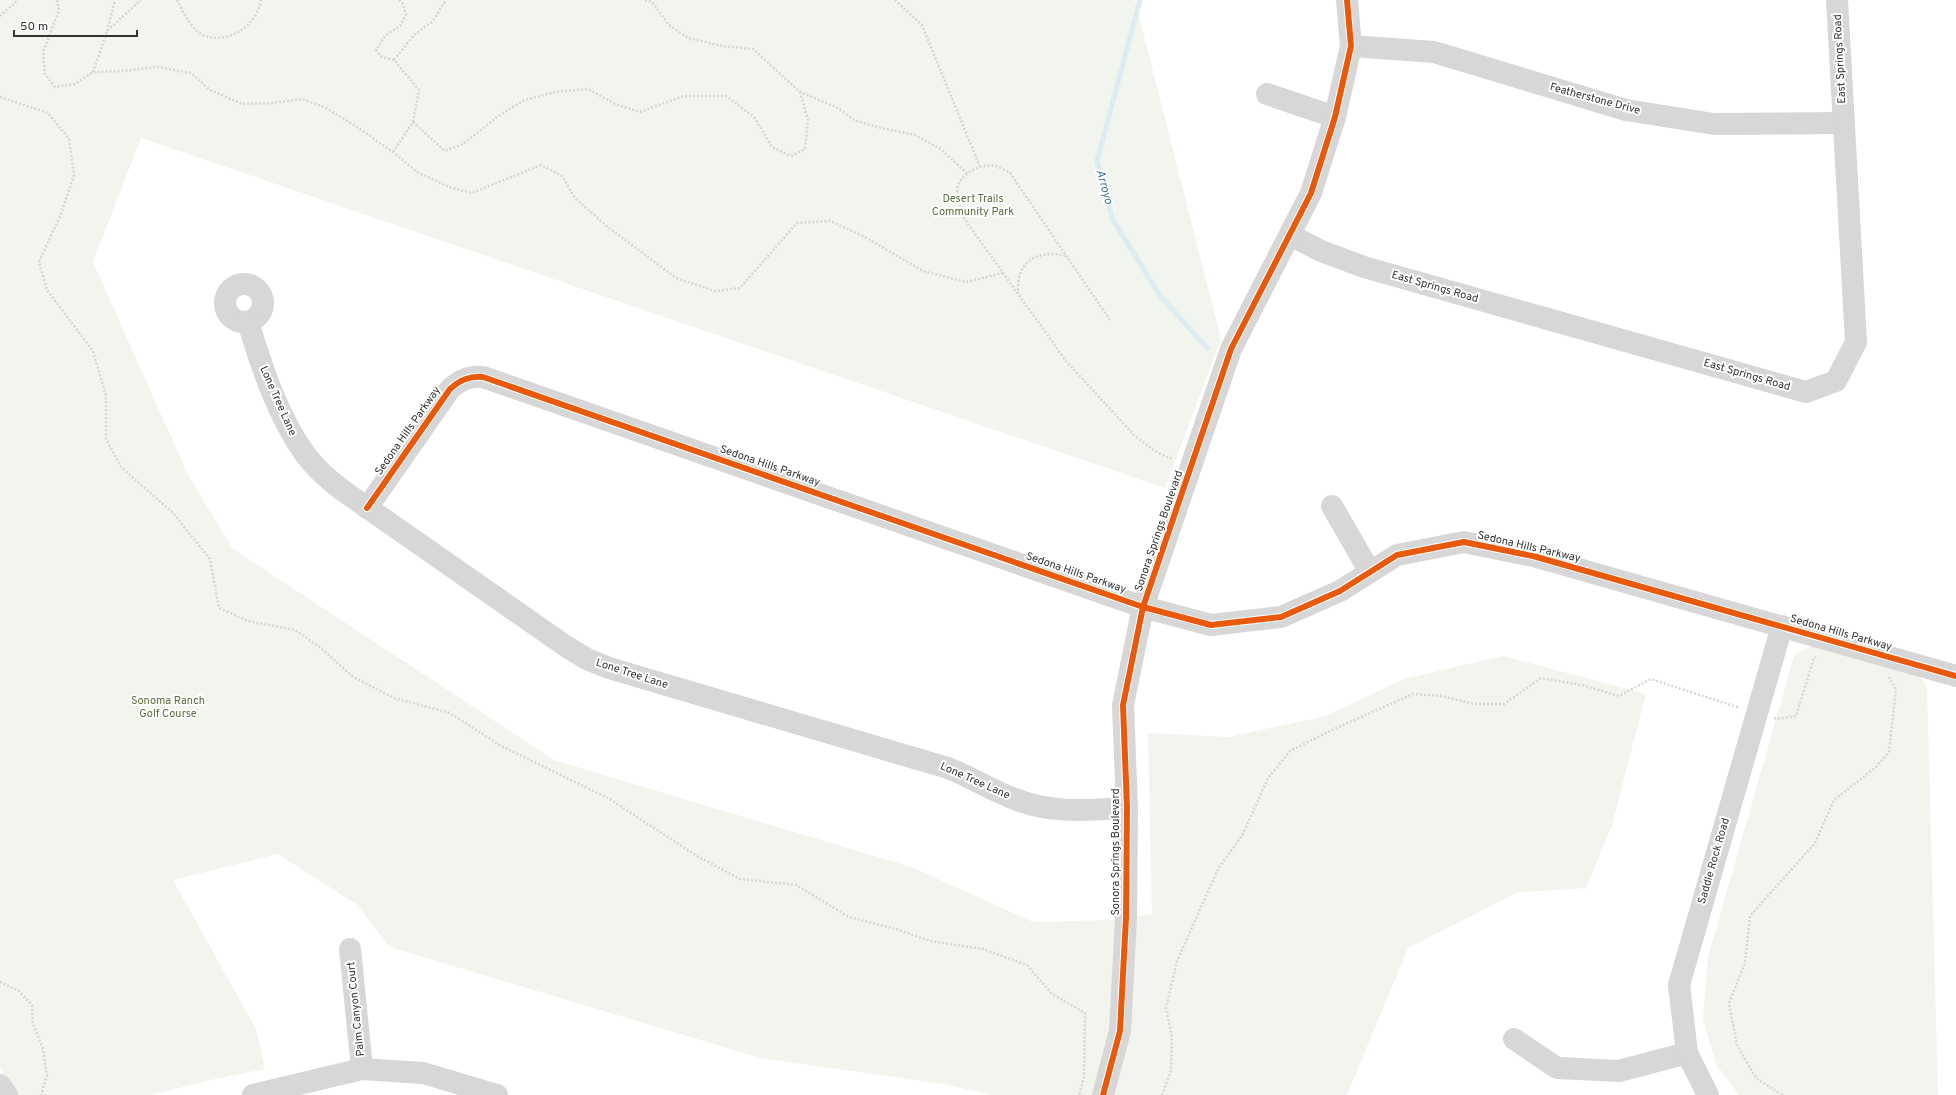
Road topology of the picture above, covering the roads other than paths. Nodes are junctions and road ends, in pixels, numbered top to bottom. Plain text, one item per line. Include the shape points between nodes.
1 (1347, 0) edge
2 (1837, 0) edge
3 (1351, 46) junction
4 (1267, 94) dead end
5 (1335, 117) junction
6 (1843, 123) junction
7 (1290, 235) junction
8 (248, 322) dead end
9 (1332, 506) dead end
10 (367, 508) junction
11 (1370, 572) junction
12 (1143, 607) junction
13 (1782, 626) junction
14 (1956, 676) edge
15 (1127, 808) junction
16 (350, 950) dead end
17 (1514, 1038) dead end
18 (1687, 1053) junction
19 (362, 1069) junction
20 (0, 1085) edge
21 (7, 1095) edge
22 (253, 1095) edge
23 (497, 1095) edge
24 (1103, 1095) edge
25 (1708, 1095) edge

1 - 3 street, Sonora Springs Boulevard
2 - 6 street, East Springs Road
3 - 5 street, Sonora Springs Boulevard
3 - 6 street, Featherstone Drive via 1434,52 1626,110 1714,124
4 - 5 street
5 - 7 street, Sonora Springs Boulevard via 1311,193
6 - 7 street, East Springs Road via 1856,342 1836,381 1806,392 1364,267 1321,251
7 - 12 street, Sonora Springs Boulevard via 1231,348
8 - 10 street, Lone Tree Lane via 279,407 295,440 317,468
9 - 11 street
10 - 12 street, Sedona Hills Parkway via 450,389 463,380 476,376
10 - 15 street, Lone Tree Lane via 567,647 598,664 942,766 1030,804 1073,810
11 - 12 street, Sedona Hills Parkway via 1340,591 1281,617 1211,625
11 - 13 street, Sedona Hills Parkway via 1397,555 1464,542 1533,556
12 - 15 street, Sonora Springs Boulevard via 1123,705
13 - 14 street, Sedona Hills Parkway
13 - 18 street, Saddle Rock Road via 1678,985
15 - 24 street, Sonora Springs Boulevard via 1126,918 1120,1031
16 - 19 street, Palm Canyon Court
17 - 18 street via 1556,1068 1618,1071
18 - 25 street, Saddle Rock Road
19 - 22 street
19 - 23 street via 423,1073
20 - 21 street

